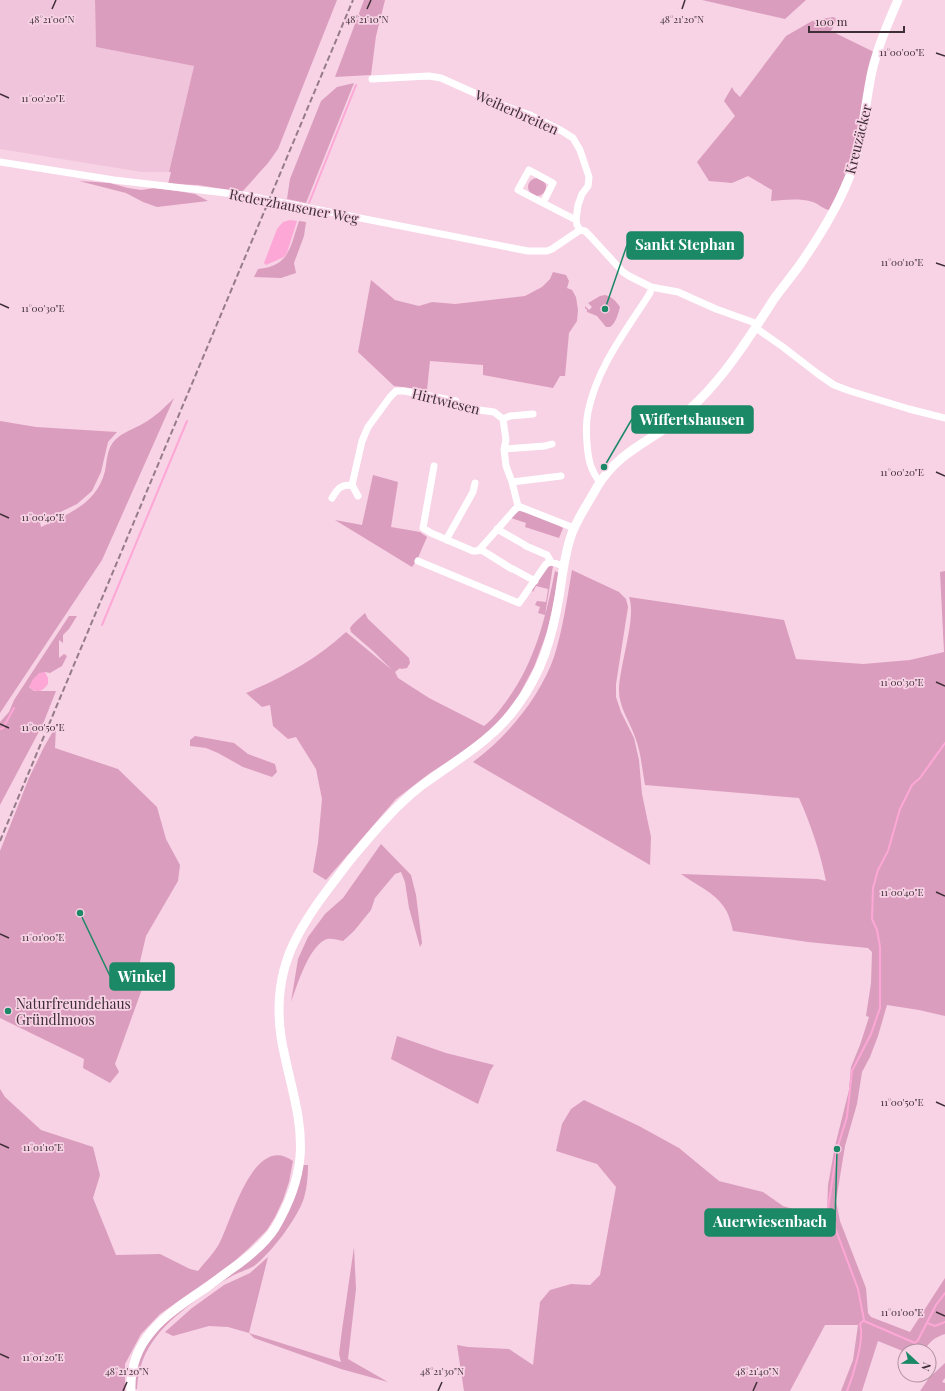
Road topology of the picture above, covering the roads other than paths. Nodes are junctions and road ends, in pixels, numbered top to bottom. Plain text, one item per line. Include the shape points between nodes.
1 (898, 0) edge
2 (372, 79) dead end
3 (0, 162) edge
4 (543, 203) junction
5 (576, 220) junction
6 (580, 230) junction
7 (651, 287) junction
8 (757, 326) junction
9 (533, 414) dead end
10 (945, 418) edge
11 (503, 419) junction
12 (552, 444) dead end
13 (504, 449) junction
14 (434, 466) dead end
15 (561, 476) dead end
16 (512, 482) junction
17 (600, 482) junction
18 (475, 483) dead end
19 (352, 485) junction
20 (358, 496) dead end
21 (332, 498) dead end
22 (518, 506) junction
23 (574, 528) junction
24 (497, 529) junction
25 (446, 540) junction
26 (480, 549) junction
27 (418, 561) dead end
28 (551, 562) junction
29 (564, 566) junction
30 (535, 580) junction
31 (131, 1391) edge

1 - 8 street, Kreuzäcker via 882,38 873,69 860,142 847,183 816,239
2 - 5 street, Weiherbreiten via 429,76 441,78 530,115 573,138 589,177 588,186 578,205
3 - 6 street, Rederzhausener Weg via 114,180 243,196 528,251 552,250
4 - 4 street via 518,190 529,170 553,183
4 - 5 street
5 - 6 street
6 - 7 street via 591,236 623,272
7 - 8 street via 678,292
7 - 17 street via 650,293 617,341 602,370 588,412 588,455 591,470
8 - 10 street via 834,385
8 - 17 street, Kreuzäcker via 721,375 692,406 674,422 628,452 606,472
9 - 11 street
11 - 13 street via 506,440
11 - 19 street, Hirtwiesen via 494,412 457,407 456,401 396,391 368,427 362,441
12 - 13 street
13 - 16 street via 506,466
14 - 25 street via 423,528
15 - 16 street
16 - 22 street
17 - 23 street, Kreuzäcker
18 - 25 street via 473,492
19 - 20 street
19 - 21 street via 338,488
22 - 23 street
22 - 24 street
23 - 29 street, Kreuzäcker
24 - 26 street
24 - 28 street via 547,555
25 - 26 street via 473,550
26 - 30 street
27 - 30 street via 520,603
28 - 29 street
28 - 30 street via 546,564
29 - 31 street, Kreuzäcker via 552,633 540,667 520,702 506,721 481,744 419,788 385,818 323,894 295,940 280,985 279,1019 283,1052 300,1126 300,1155 293,1188 274,1231 259,1248 181,1304 148,1334 135,1358 131,1374

